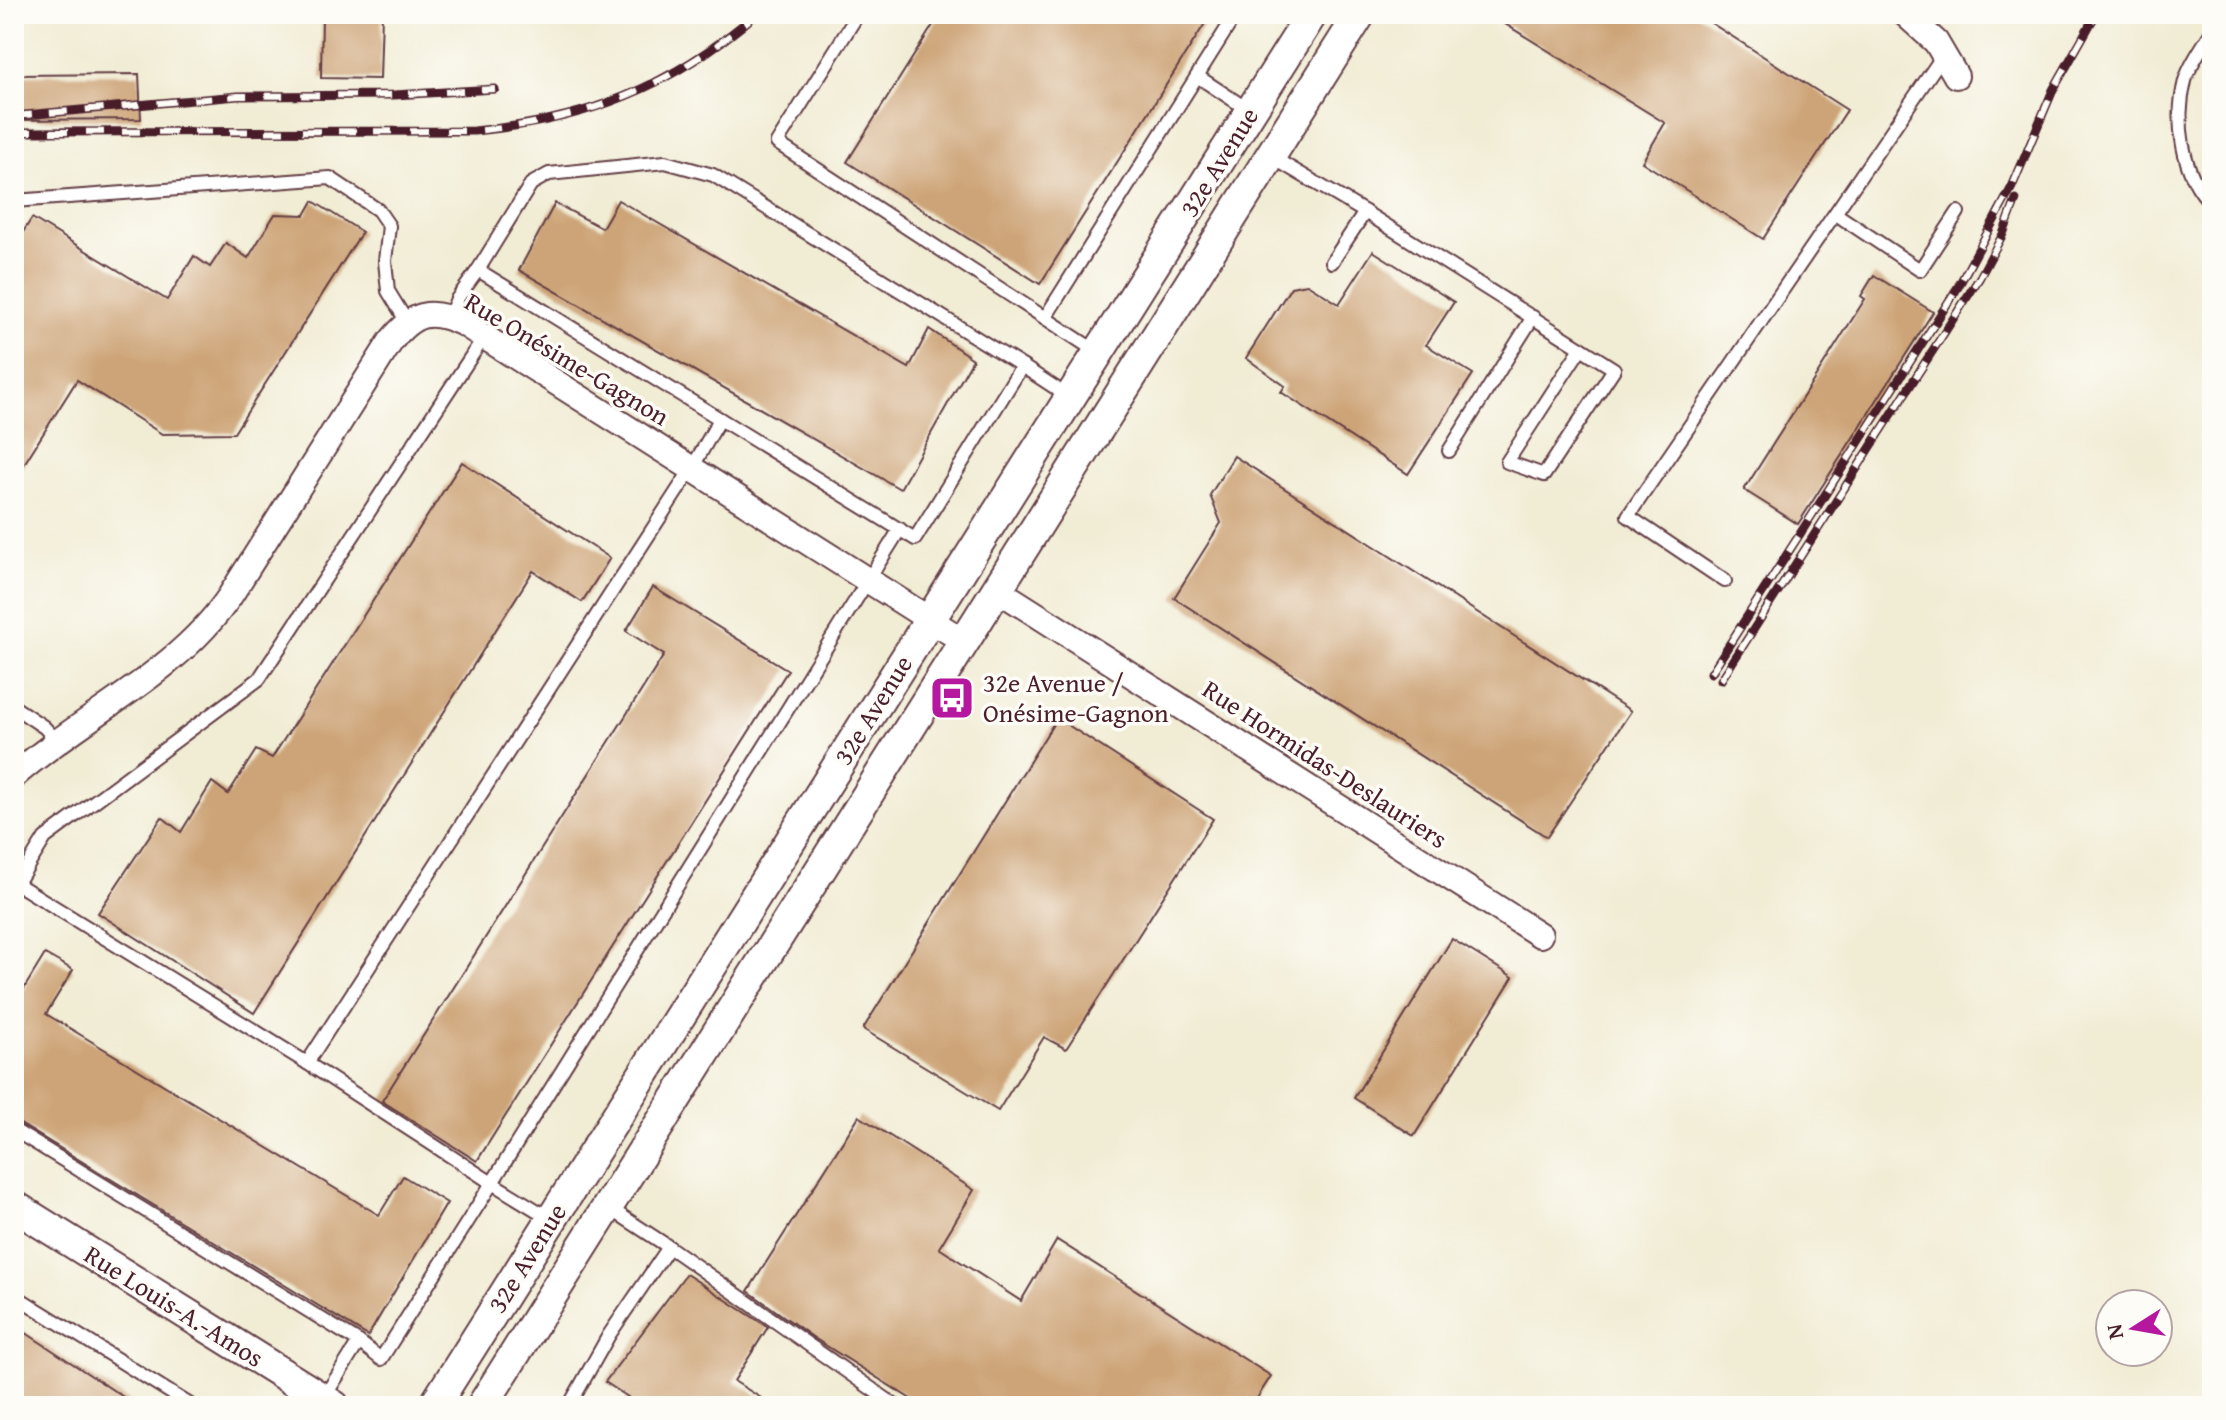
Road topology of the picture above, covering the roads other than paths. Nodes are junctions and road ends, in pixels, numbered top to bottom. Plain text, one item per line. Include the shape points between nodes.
1 (858, 14) edge
2 (1236, 14) edge
3 (1312, 14) edge
4 (1360, 14) edge
5 (1905, 14) edge
6 (2212, 31) edge
7 (1944, 54) junction
8 (1197, 76) junction
9 (1956, 76) dead end
10 (1250, 111) junction
11 (1270, 156) junction
12 (14, 201) edge
13 (2212, 204) edge
14 (1365, 212) junction
15 (1958, 212) dead end
16 (1836, 214) junction
17 (1332, 262) dead end
18 (478, 270) junction
19 (449, 317) junction
20 (1533, 317) junction
21 (1045, 318) junction
22 (407, 322) junction
23 (484, 337) junction
24 (1581, 348) junction
25 (1099, 354) junction
26 (1022, 366) junction
27 (1071, 398) junction
28 (720, 419) junction
29 (1449, 451) dead end
30 (692, 468) junction
31 (900, 529) junction
32 (868, 580) junction
33 (1725, 581) dead end
34 (998, 590) junction
35 (931, 619) junction
36 (965, 642) junction
37 (14, 707) edge
38 (58, 742) junction
39 (14, 776) edge
40 (15, 885) edge
41 (1540, 935) dead end
42 (307, 1063) junction
43 (14, 1130) edge
44 (492, 1183) junction
45 (14, 1206) edge
46 (608, 1207) junction
47 (551, 1219) junction
48 (669, 1247) junction
49 (14, 1295) edge
50 (359, 1342) junction
51 (329, 1403) edge
52 (192, 1406) edge
53 (434, 1406) edge
54 (482, 1406) edge
55 (569, 1406) edge
56 (896, 1406) edge

1 - 21 lane via 777,143
2 - 8 lane
3 - 10 street, 32e Avenue
4 - 11 street, 32e Avenue
5 - 7 street
6 - 13 lane via 2186,78 2181,126 2186,161
7 - 9 street
7 - 16 lane
8 - 10 lane
8 - 21 lane
10 - 25 street, 32e Avenue
11 - 14 lane
11 - 34 street, 32e Avenue
12 - 22 lane via 330,178 378,210 389,226 388,291
14 - 17 lane
14 - 20 lane
15 - 16 lane via 1920,270
16 - 33 lane via 1628,516
18 - 19 lane
18 - 26 lane via 538,179 665,162 713,175
18 - 28 lane
19 - 22 street, Rue Onésime-Gagnon via 424,315
19 - 23 street, Rue Onésime-Gagnon
20 - 24 lane
20 - 29 lane
21 - 25 lane
22 - 38 street via 213,619 192,642
23 - 30 street, Rue Onésime-Gagnon
23 - 40 lane via 259,679 45,838
24 - 24 lane via 1548,399 1507,462 1544,475 1614,369
25 - 27 street, 32e Avenue
26 - 27 lane
26 - 31 lane via 915,539
27 - 35 street, 32e Avenue
28 - 30 lane
28 - 31 lane
30 - 32 street, Rue Onésime-Gagnon
30 - 42 lane
31 - 32 lane
32 - 35 street, Rue Onésime-Gagnon
32 - 44 lane
34 - 36 street, 32e Avenue
34 - 41 street, Rue Hormidas-Deslauriers
35 - 36 street, Rue Onésime-Gagnon
35 - 47 street, 32e Avenue
36 - 46 street, 32e Avenue
37 - 38 lane
38 - 39 street
40 - 42 lane
42 - 44 lane
43 - 50 lane
44 - 47 lane
44 - 50 lane via 381,1359
45 - 51 street, Rue Louis-A.-Amos
46 - 48 lane
46 - 54 street, 32e Avenue
47 - 53 street, 32e Avenue
48 - 55 lane
48 - 56 lane
49 - 52 lane
50 - 51 lane

